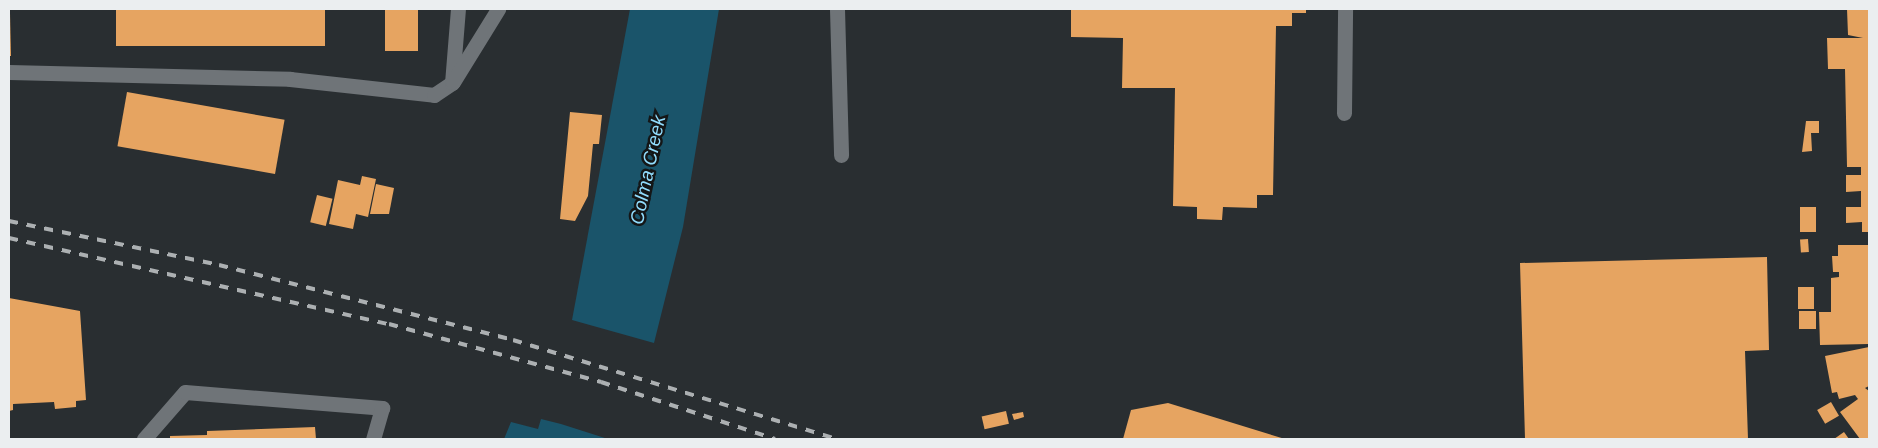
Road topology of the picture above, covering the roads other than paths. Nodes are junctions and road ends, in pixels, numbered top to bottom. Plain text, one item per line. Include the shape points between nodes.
1 (458, 9) edge
2 (498, 9) edge
3 (837, 9) edge
4 (1345, 9) edge
5 (9, 72) edge
6 (452, 84) junction
7 (1344, 113) dead end
8 (841, 155) dead end
9 (144, 439) edge
10 (373, 439) edge

1 - 6 lane
2 - 6 lane
3 - 8 lane
4 - 7 lane
5 - 6 lane via 290,79 434,96
9 - 10 lane via 185,392 382,408

